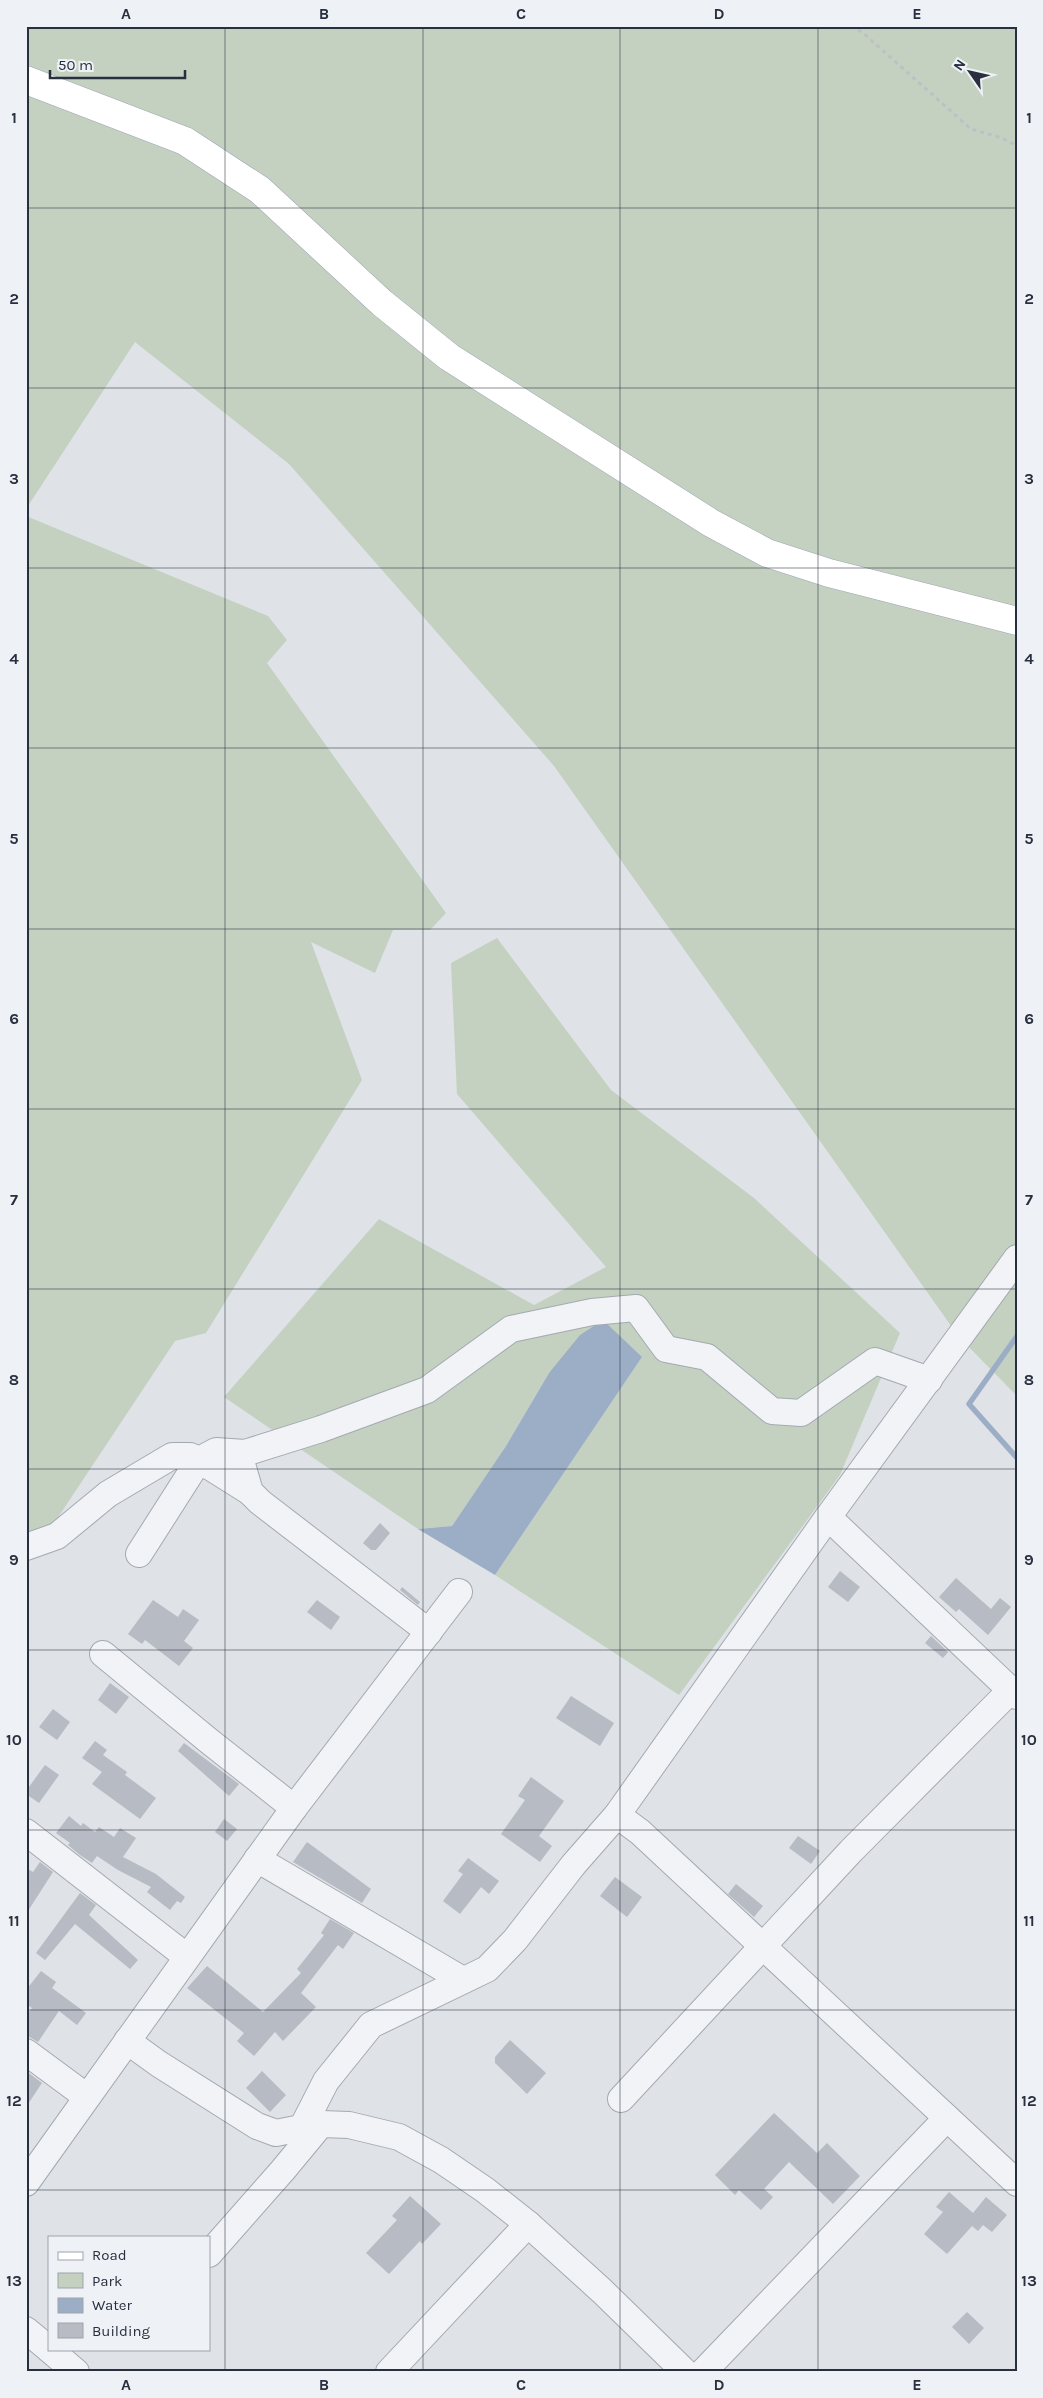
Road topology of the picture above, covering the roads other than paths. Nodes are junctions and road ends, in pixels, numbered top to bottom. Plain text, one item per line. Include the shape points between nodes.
1 (26, 80) edge
2 (1017, 621) edge
3 (1017, 1258) edge
4 (929, 1380) junction
5 (239, 1454) junction
6 (199, 1460) junction
7 (250, 1492) junction
8 (828, 1517) junction
9 (26, 1548) edge
10 (139, 1554) dead end
11 (460, 1592) dead end
12 (429, 1632) junction
13 (103, 1654) dead end
14 (1014, 1694) edge
15 (294, 1808) junction
16 (617, 1815) junction
17 (26, 1832) edge
18 (257, 1859) junction
19 (763, 1948) junction
20 (187, 1957) junction
21 (463, 1980) junction
22 (127, 2041) junction
23 (26, 2052) edge
24 (87, 2097) junction
25 (621, 2099) dead end
26 (947, 2118) junction
27 (312, 2126) junction
28 (1017, 2182) edge
29 (26, 2183) edge
30 (528, 2224) junction
31 (210, 2253) edge
32 (26, 2330) edge
33 (48, 2348) edge
34 (50, 2350) edge
35 (76, 2372) edge
36 (389, 2372) edge
37 (685, 2372) edge
38 (703, 2372) edge

1 - 2 main road via 185,141 260,190 382,303 450,357 711,523 767,553 830,573
3 - 4 street
4 - 5 street via 876,1361 801,1413 772,1411 707,1357 666,1349 636,1308 592,1312 510,1329 427,1390 321,1430
4 - 8 street
5 - 6 street via 216,1451
5 - 7 street
6 - 7 street
6 - 9 street via 190,1456 172,1456 108,1494 57,1536
6 - 10 street
7 - 12 street
8 - 14 street
8 - 16 street
11 - 12 street
12 - 15 street
13 - 15 street
14 - 19 street via 851,1852
15 - 18 street
16 - 19 street via 640,1832
16 - 21 street via 515,1940 487,1969
17 - 20 street
18 - 20 street
18 - 21 street
19 - 25 street
19 - 26 street
20 - 22 street
21 - 27 street via 371,2025 326,2081
22 - 24 street
22 - 27 street via 257,2126 276,2133
23 - 24 street
24 - 29 street
26 - 28 street
26 - 38 street
27 - 30 street via 349,2125 399,2137 441,2160
27 - 31 street via 283,2170
30 - 36 street
30 - 37 street
32 - 33 street
34 - 35 street

